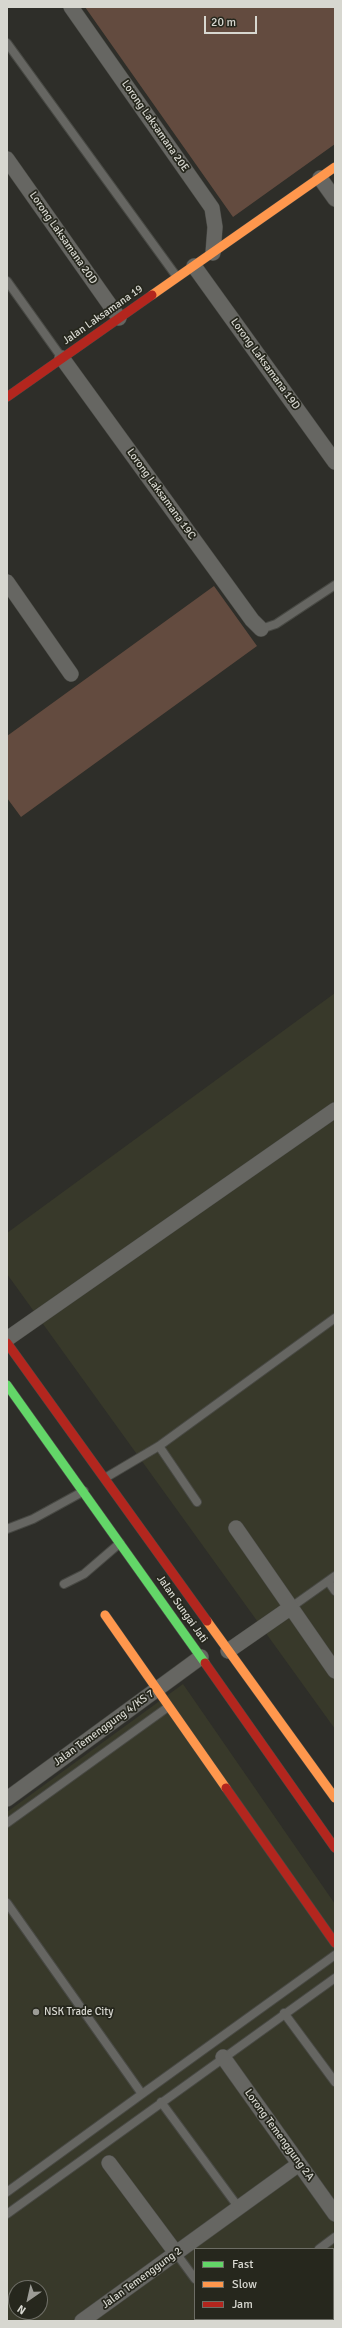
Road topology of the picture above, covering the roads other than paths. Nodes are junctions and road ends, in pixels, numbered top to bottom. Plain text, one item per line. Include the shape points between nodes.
1 (71, 7) edge
2 (7, 43) edge
3 (7, 159) edge
4 (335, 167) edge
5 (320, 178) junction
6 (335, 200) edge
7 (213, 253) junction
8 (194, 266) junction
9 (178, 278) junction
10 (7, 281) edge
11 (120, 318) junction
12 (62, 358) junction
13 (7, 397) edge
14 (335, 462) edge
15 (7, 582) edge
16 (335, 585) edge
17 (261, 629) joint
18 (71, 674) dead end
19 (332, 1116) edge
20 (335, 1318) edge
21 (7, 1339) edge
22 (7, 1343) edge
23 (7, 1385) edge
24 (158, 1446) junction
25 (104, 1478) junction
26 (84, 1491) junction
27 (197, 1502) dead end
28 (236, 1528) dead end
29 (7, 1529) edge
30 (121, 1542) junction
31 (335, 1576) edge
32 (328, 1581) junction
33 (64, 1584) dead end
34 (335, 1591) edge
35 (290, 1608) junction
36 (105, 1615) dead end
37 (228, 1651) junction
38 (201, 1657) junction
39 (335, 1671) edge
40 (156, 1689) junction
41 (169, 1707) junction
42 (335, 1798) edge
43 (7, 1799) edge
44 (7, 1823) edge
45 (335, 1848) edge
46 (7, 1903) edge
47 (335, 1943) edge
48 (335, 1955) edge
49 (335, 1978) edge
50 (284, 2013) junction
51 (223, 2057) junction
52 (335, 2082) edge
53 (142, 2094) junction
54 (161, 2102) junction
55 (109, 2163) dead end
56 (300, 2164) junction
57 (7, 2192) edge
58 (239, 2208) junction
59 (7, 2214) edge
60 (335, 2214) edge
61 (335, 2237) edge
62 (320, 2248) edge
63 (176, 2253) junction
64 (194, 2278) edge
65 (224, 2320) edge
66 (82, 2321) edge
67 (220, 2321) edge

1 - 7 street, Lorong Laksamana 20E via 212,208 215,227
2 - 9 lane
3 - 11 street, Lorong Laksamana 20D
4 - 5 main road, Jalan Laksamana 19
5 - 6 street
5 - 7 main road, Jalan Laksamana 19
7 - 8 main road, Jalan Laksamana 19
8 - 9 main road, Jalan Laksamana 19
8 - 14 street, Lorong Laksamana 19D
9 - 11 main road, Jalan Laksamana 19
10 - 12 lane
11 - 12 main road, Jalan Laksamana 19
12 - 13 main road, Jalan Laksamana 19
12 - 17 street, Lorong Laksamana 19C
15 - 18 street
16 - 17 lane via 276,624
19 - 21 street
20 - 24 lane
22 - 25 main road, Jalan Sungai Jati
23 - 26 main road, Jalan Sungai Jati
24 - 25 lane
24 - 27 lane
25 - 37 main road, Jalan Sungai Jati
26 - 29 lane via 32,1519
26 - 30 main road, Jalan Sungai Jati
28 - 35 street
30 - 33 lane via 84,1574
30 - 38 main road, Jalan Sungai Jati
31 - 32 lane
32 - 34 lane
32 - 35 lane
35 - 37 street
35 - 39 street
36 - 40 main road
37 - 42 main road, Jalan Sungai Jati
38 - 40 street, Jalan Temenggung 4/KS 7
38 - 45 main road, Jalan Sungai Jati
40 - 41 main road
40 - 43 street, Jalan Temenggung 4/KS 7
41 - 44 lane
41 - 47 main road
46 - 53 lane
48 - 53 lane
49 - 50 lane
50 - 51 lane
50 - 52 lane
51 - 54 lane
51 - 56 street, Lorong Temenggung 2A
53 - 57 lane
54 - 58 lane
54 - 59 lane
55 - 63 street
56 - 58 street, Jalan Temenggung 2
56 - 60 street, Lorong Temenggung 2A
58 - 63 street, Jalan Temenggung 2
61 - 62 lane
63 - 64 lane
63 - 66 street, Jalan Temenggung 2
65 - 67 lane

